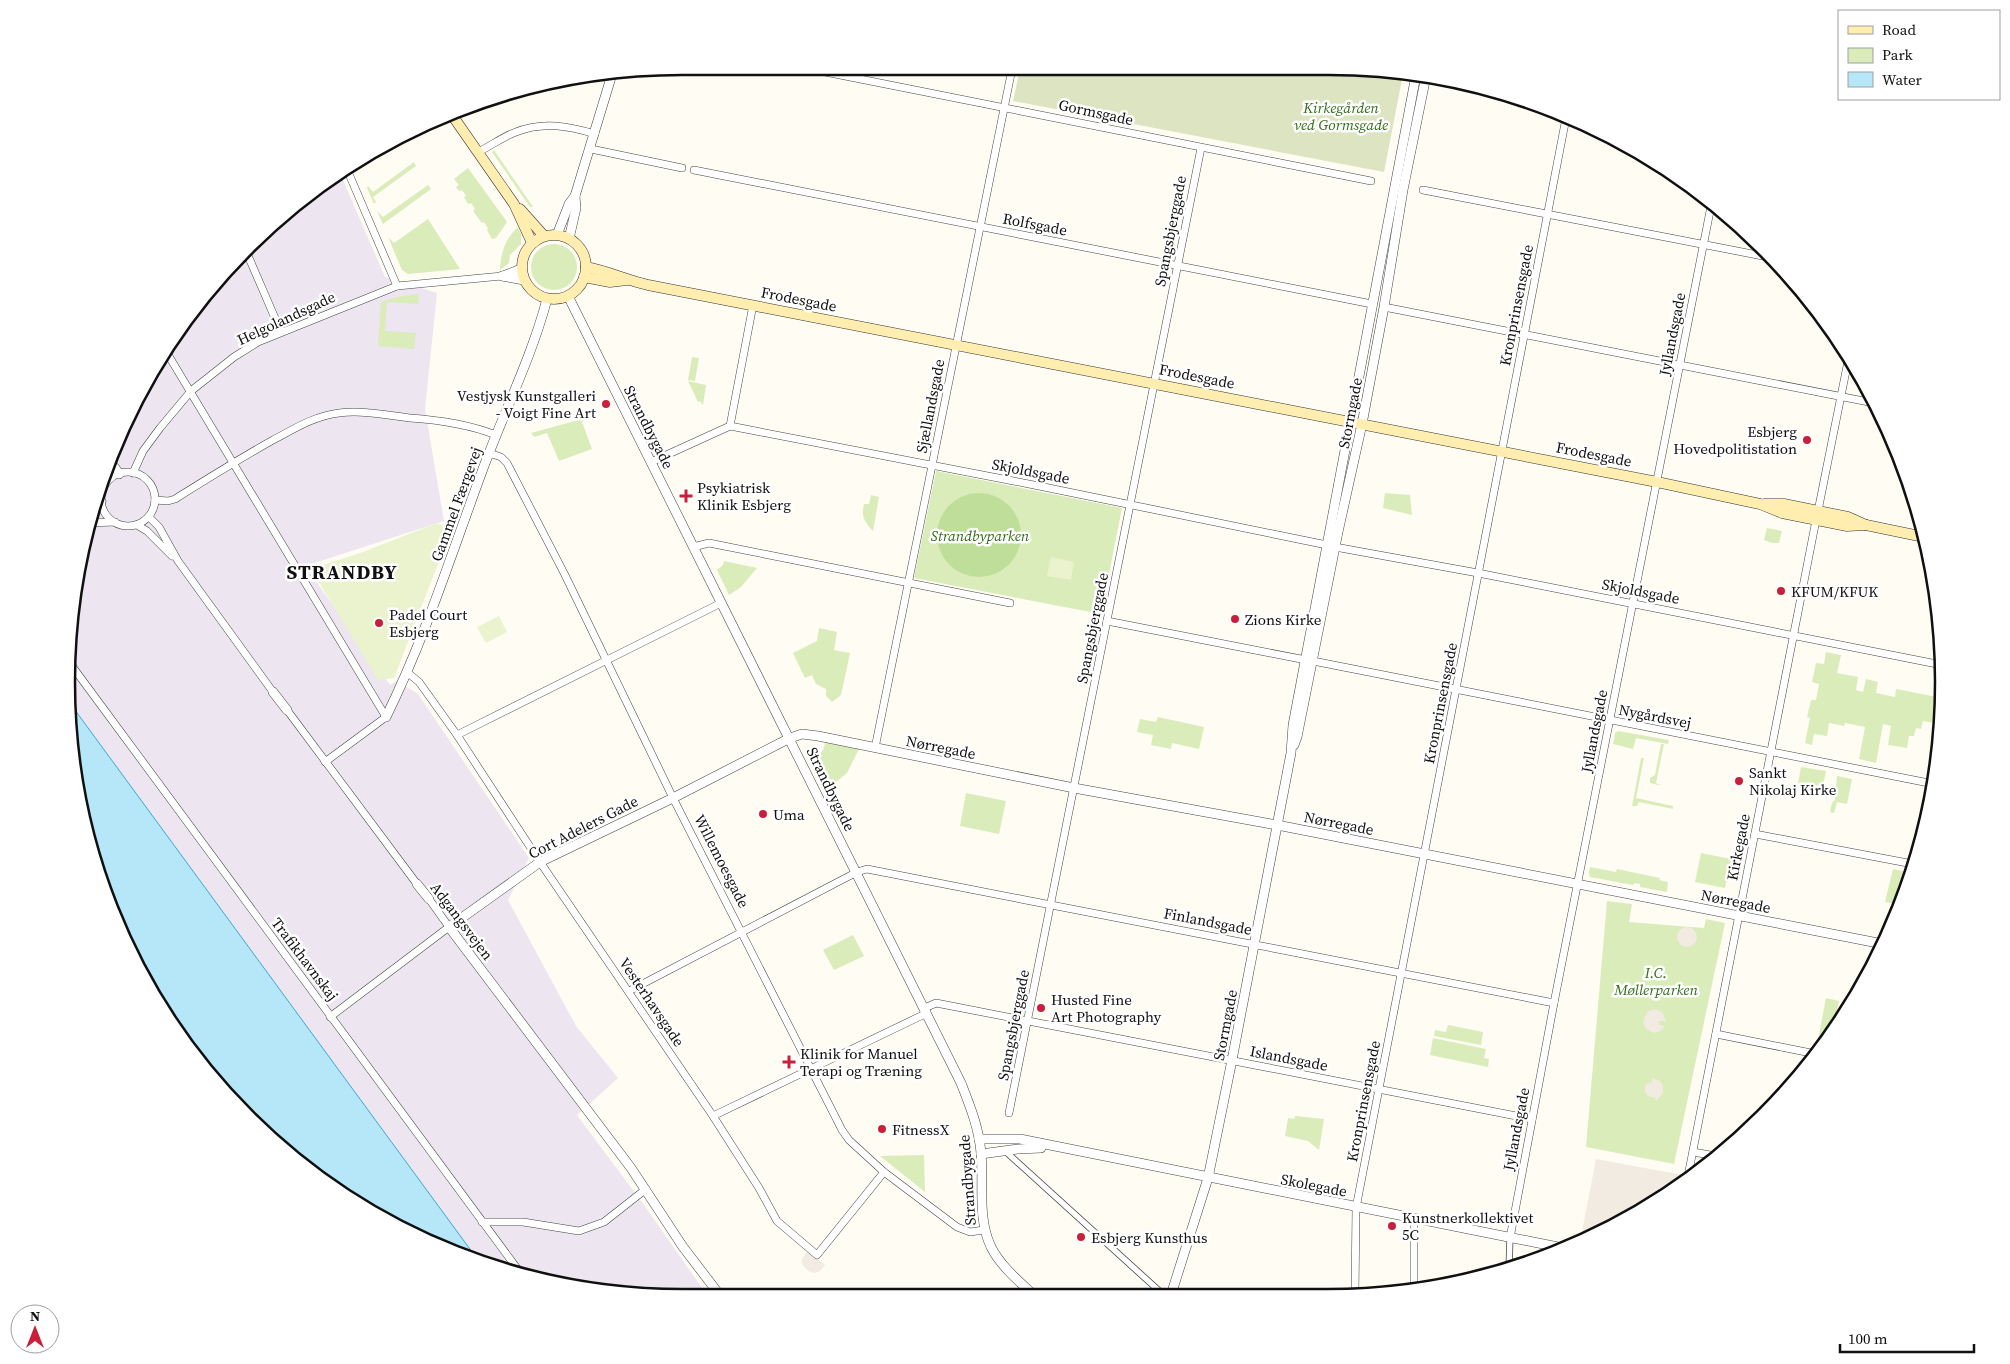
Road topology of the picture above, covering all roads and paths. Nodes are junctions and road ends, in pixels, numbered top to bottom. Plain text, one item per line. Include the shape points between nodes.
1 (840, 75) edge
2 (1011, 75) edge
3 (611, 79) edge
4 (1415, 81) edge
5 (1425, 83) edge
6 (1004, 108) junction
7 (455, 119) edge
8 (1565, 123) edge
9 (595, 134) junction
10 (1201, 148) junction
11 (590, 149) junction
12 (478, 152) junction
13 (682, 168) dead end
14 (694, 170) dead end
15 (349, 174) edge
16 (1372, 181) dead end
17 (1423, 190) dead end
18 (575, 196) junction
19 (514, 204) junction
20 (1710, 211) edge
21 (1548, 214) junction
22 (980, 227) junction
23 (557, 235) junction
24 (544, 236) junction
25 (569, 239) junction
26 (532, 243) junction
27 (1703, 244) junction
28 (1759, 255) edge
29 (249, 258) edge
30 (1178, 266) junction
31 (522, 269) junction
32 (585, 272) junction
33 (502, 276) junction
34 (524, 280) junction
35 (397, 286) junction
36 (568, 296) junction
37 (547, 299) junction
38 (1372, 304) junction
39 (753, 305) junction
40 (1384, 307) junction
41 (281, 332) junction
42 (1524, 334) junction
43 (956, 344) junction
44 (169, 357) edge
45 (1681, 365) junction
46 (1847, 367) edge
47 (1154, 383) junction
48 (191, 391) junction
49 (1840, 396) junction
50 (1865, 401) edge
51 (1351, 422) junction
52 (1362, 424) junction
53 (730, 426) junction
54 (496, 435) junction
55 (1502, 452) junction
56 (489, 453) junction
57 (234, 462) junction
58 (651, 462) junction
59 (932, 466) junction
60 (115, 467) edge
61 (117, 471) junction
62 (133, 473) junction
63 (109, 481) edge
64 (1657, 482) junction
65 (155, 500) junction
66 (103, 503) edge
67 (1130, 504) junction
68 (1817, 515) junction
69 (149, 517) junction
70 (114, 522) junction
71 (97, 523) edge
72 (137, 525) junction
73 (1916, 535) edge
74 (1331, 546) junction
75 (693, 547) junction
76 (178, 561) junction
77 (1478, 573) junction
78 (908, 583) junction
79 (721, 603) junction
80 (1010, 603) dead end
81 (1632, 603) junction
82 (1107, 621) junction
83 (1794, 635) junction
84 (606, 660) junction
85 (1309, 661) junction
86 (1935, 663) edge
87 (75, 671) edge
88 (408, 673) junction
89 (1457, 689) junction
90 (273, 692) joint
91 (287, 710) joint
92 (386, 717) junction
93 (1610, 722) junction
94 (457, 735) junction
95 (790, 738) junction
96 (875, 748) junction
97 (1771, 753) junction
98 (325, 762) junction
99 (1926, 783) edge
100 (1074, 788) junction
101 (673, 798) junction
102 (1277, 825) junction
103 (1755, 834) junction
104 (1424, 854) junction
105 (540, 862) junction
106 (1907, 863) edge
107 (857, 872) junction
108 (417, 884) joint
109 (1577, 884) junction
110 (429, 899) joint
111 (1051, 905) junction
112 (1738, 916) junction
113 (450, 927) junction
114 (743, 932) junction
115 (1876, 943) edge
116 (1254, 944) junction
117 (1402, 973) junction
118 (629, 991) junction
119 (1554, 1003) junction
120 (926, 1010) junction
121 (330, 1017) junction
122 (1027, 1022) junction
123 (1716, 1034) junction
124 (1809, 1053) edge
125 (1232, 1060) junction
126 (811, 1068) junction
127 (1379, 1090) junction
128 (1009, 1113) dead end
129 (713, 1116) junction
130 (1532, 1119) junction
131 (979, 1139) junction
132 (1055, 1148) junction
133 (1004, 1150) junction
134 (1693, 1152) junction
135 (981, 1154) junction
136 (1709, 1155) edge
137 (1690, 1170) edge
138 (884, 1172) junction
139 (1208, 1178) junction
140 (646, 1189) junction
141 (1356, 1208) junction
142 (1414, 1219) junction
143 (482, 1222) junction
144 (984, 1230) junction
145 (1510, 1238) junction
146 (1552, 1246) edge
147 (1509, 1261) edge
148 (514, 1265) edge
149 (1414, 1283) edge
150 (1354, 1288) edge
151 (715, 1289) edge
152 (1028, 1289) edge
153 (1159, 1289) edge
154 (1172, 1289) edge

1 - 6 street, Gormsgade
2 - 6 street, Sjællandsgade
3 - 9 street
4 - 38 street, Stormgade
5 - 40 street, Stormgade
6 - 10 street, Gormsgade
6 - 22 street, Sjællandsgade
7 - 12 main road
8 - 21 street, Kronprinsensgade
9 - 11 street
9 - 12 street via 561,126 536,126 517,131
10 - 16 street, Gormsgade
10 - 30 street, Spangsbjerggade
11 - 13 street
11 - 18 street
12 - 19 main road
14 - 22 street, Rolfsgade
15 - 35 street
17 - 21 street
18 - 23 street
18 - 25 street via 576,208
19 - 24 main road
19 - 26 main road
20 - 27 street, Jyllandsgade
21 - 27 street
21 - 42 street, Kronprinsensgade
22 - 30 street, Rolfsgade
22 - 43 street, Sjællandsgade
23 - 24 main road
23 - 25 main road
24 - 26 main road
25 - 32 main road via 582,251
26 - 31 main road via 523,257
27 - 28 street
27 - 45 street, Jyllandsgade
29 - 41 street
30 - 38 street, Rolfsgade
30 - 47 street, Spangsbjerggade
31 - 33 street, Helgolandsgade
31 - 34 main road
32 - 36 main road via 581,285
32 - 39 main road, Frodesgade via 610,282 627,280
33 - 34 street, Helgolandsgade
33 - 35 street, Helgolandsgade
34 - 37 main road via 533,292
35 - 41 street, Helgolandsgade
36 - 37 main road
36 - 58 street, Strandbygade
37 - 54 street, Gammel Færgevej
38 - 51 street, Stormgade
39 - 43 main road, Frodesgade
39 - 53 street
40 - 42 street
40 - 52 street, Stormgade
41 - 48 street, Helgolandsgade via 234,357
42 - 45 street
42 - 55 street, Kronprinsensgade
43 - 47 main road, Frodesgade
43 - 59 street, Sjællandsgade
44 - 48 street
45 - 49 street
45 - 64 street, Jyllandsgade
46 - 49 street, Kirkegade
47 - 51 main road, Frodesgade
47 - 67 street, Spangsbjerggade
48 - 57 street
48 - 62 street, Helgolandsgade via 143,450
49 - 50 street
49 - 68 street, Kirkegade
51 - 52 main road, Frodesgade
51 - 74 street, Stormgade
52 - 55 main road, Frodesgade
52 - 74 street, Stormgade
53 - 58 street
53 - 59 street, Skjoldsgade
54 - 56 street, Gammel Færgevej
54 - 57 street via 461,424 341,412 308,421
55 - 64 main road, Frodesgade
55 - 77 street, Kronprinsensgade
56 - 84 street, Willemoesgade via 507,462
56 - 88 street, Gammel Færgevej
57 - 65 street via 175,499
57 - 92 street
58 - 75 street, Strandbygade
59 - 67 street, Skjoldsgade
59 - 78 street, Sjællandsgade
60 - 61 street
61 - 62 street
61 - 63 street
62 - 65 street via 151,485
64 - 68 main road, Frodesgade via 1760,504 1782,513
64 - 81 street, Jyllandsgade
65 - 69 street
66 - 70 street
67 - 74 street, Skjoldsgade
67 - 82 street, Spangsbjerggade
68 - 73 main road, Frodesgade via 1847,526 1866,525
68 - 83 street, Kirkegade
69 - 72 street
69 - 76 street, Adgangsvejen via 159,527
70 - 71 street
70 - 72 street
72 - 76 street, Adgangsvejen
74 - 77 street, Skjoldsgade
74 - 85 street, Stormgade
75 - 78 street via 709,543
75 - 79 street, Strandbygade
76 - 90 street, Adgangsvejen
77 - 81 street, Skjoldsgade
77 - 89 street, Kronprinsensgade
78 - 80 street
78 - 96 street, Sjællandsgade
79 - 84 street
79 - 95 street, Strandbygade
81 - 83 street, Skjoldsgade
81 - 93 street, Jyllandsgade
82 - 85 street, Nygårdsvej
82 - 100 street, Spangsbjerggade
83 - 86 street, Skjoldsgade
83 - 97 street, Kirkegade
84 - 94 street
84 - 101 street, Willemoesgade
85 - 89 street, Nygårdsvej
85 - 102 street, Stormgade via 1292,730 1291,753
87 - 121 street, Trafikhavnskaj
88 - 92 street, Gammel Færgevej
88 - 94 street, Vesterhavsgade via 419,682
89 - 93 street, Nygårdsvej
89 - 104 street, Kronprinsensgade
90 - 91 street, Adgangsvejen
91 - 98 street, Adgangsvejen
92 - 98 street
93 - 97 street, Nygårdsvej
93 - 109 street, Jyllandsgade
94 - 105 street, Vesterhavsgade
95 - 96 street, Nørregade via 802,734
95 - 101 street, Cort Adelers Gade
95 - 107 street, Strandbygade
96 - 100 street, Nørregade
97 - 99 street, Nygårdsvej
97 - 103 street, Kirkegade
98 - 108 street, Adgangsvejen
100 - 102 street, Nørregade
100 - 111 street, Spangsbjerggade
101 - 105 street, Cort Adelers Gade
101 - 114 street, Willemoesgade
102 - 104 street, Nørregade
102 - 116 street, Stormgade
103 - 106 street
103 - 112 street, Kirkegade
104 - 109 street, Nørregade
104 - 117 street, Kronprinsensgade
105 - 113 street, Cort Adelers Gade
105 - 118 street, Vesterhavsgade
107 - 111 street, Finlandsgade via 874,870
107 - 114 street
107 - 120 street, Strandbygade
108 - 110 street, Adgangsvejen
109 - 112 street, Nørregade
109 - 119 street, Jyllandsgade
110 - 113 street, Adgangsvejen
111 - 116 street, Finlandsgade
111 - 122 street, Spangsbjerggade
112 - 115 street, Nørregade
112 - 123 street, Kirkegade
113 - 121 street, Cort Adelers Gade
113 - 140 street, Adgangsvejen
114 - 118 street
114 - 126 street, Willemoesgade
116 - 117 street, Finlandsgade
116 - 125 street, Stormgade
117 - 119 street, Finlandsgade
117 - 127 street, Kronprinsensgade
118 - 129 street, Vesterhavsgade
119 - 130 street, Jyllandsgade
120 - 122 street, Islandsgade via 936,1003
120 - 126 street
120 - 131 street, Strandbygade via 962,1084
121 - 143 street, Trafikhavnskaj
122 - 125 street, Islandsgade
122 - 128 street, Spangsbjerggade
123 - 124 street
123 - 134 street, Kirkegade
125 - 127 street, Islandsgade
125 - 139 street, Stormgade
126 - 129 street
126 - 138 street, Willemoesgade via 849,1140
127 - 130 street, Islandsgade
127 - 141 street, Kronprinsensgade
129 - 138 street, Vesterhavsgade via 777,1221 817,1254
130 - 145 street, Jyllandsgade
131 - 132 street, Skolegade via 1020,1140
131 - 135 street, Strandbygade
132 - 133 street, Skolegade
132 - 139 street, Skolegade
133 - 135 street, Skolegade
133 - 153 street
134 - 136 street
134 - 137 street, Kirkegade
135 - 144 street, Strandbygade
138 - 144 street, Willemoesgade via 957,1227 970,1232
139 - 141 street, Skolegade
139 - 154 street, Stormgade
140 - 143 street via 604,1222 579,1231 523,1222
140 - 151 street, Adgangsvejen via 683,1247
141 - 142 street, Skolegade
141 - 150 street, Kronprinsensgade
142 - 145 street, Skolegade
142 - 149 street
143 - 148 street, Trafikhavnskaj
144 - 152 street, Strandbygade via 998,1260
145 - 146 street, Skolegade
145 - 147 street, Jyllandsgade

